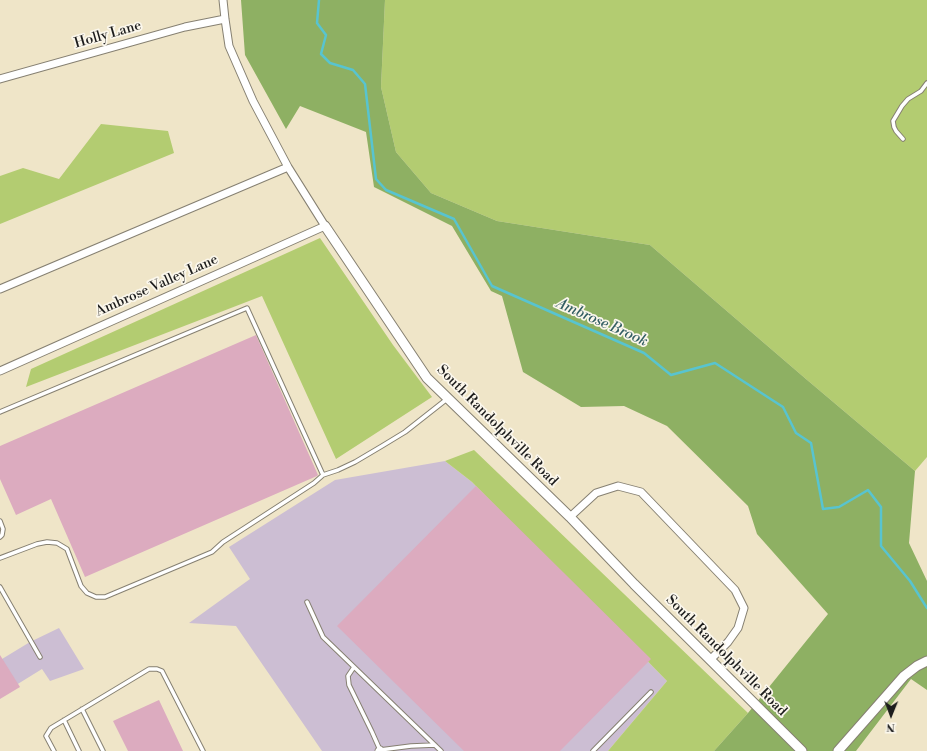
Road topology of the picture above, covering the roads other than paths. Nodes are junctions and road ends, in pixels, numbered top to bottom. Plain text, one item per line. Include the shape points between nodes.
1 (224, 0) edge
2 (225, 19) junction
3 (0, 79) edge
4 (927, 83) edge
5 (903, 139) dead end
6 (288, 167) junction
7 (325, 226) junction
8 (0, 289) edge
9 (0, 371) edge
10 (448, 398) junction
11 (0, 412) edge
12 (324, 475) junction
13 (570, 517) junction
14 (0, 521) edge
15 (0, 537) edge
16 (0, 558) edge
17 (0, 587) edge
18 (307, 602) dead end
19 (40, 657) dead end
20 (710, 660) junction
21 (927, 661) edge
22 (354, 667) junction
23 (651, 692) dead end
24 (82, 709) junction
25 (64, 720) junction
26 (435, 745) junction
27 (54, 751) edge
28 (78, 751) edge
29 (103, 751) edge
30 (203, 751) edge
31 (382, 751) edge
32 (441, 751) edge
33 (592, 751) edge
34 (802, 751) edge
35 (838, 751) edge

1 - 2 street, South Randolphville Road
2 - 3 street, Holly Lane via 185,27
2 - 6 street, South Randolphville Road via 229,46 253,101
4 - 5 lane via 921,91 908,99 893,121 896,131
6 - 7 street, South Randolphville Road
6 - 8 street
7 - 9 street, Ambrose Valley Lane
7 - 10 street, South Randolphville Road via 427,378
10 - 12 lane via 406,432 355,462
10 - 13 street, South Randolphville Road
11 - 12 lane via 248,308
12 - 16 lane via 223,542 212,552 105,598 86,593 67,549 57,543 37,544
13 - 20 street, South Randolphville Road
13 - 20 street via 596,493 618,486 641,492 735,590 744,608 738,628
14 - 15 lane via 3,528
17 - 19 lane
18 - 22 lane via 323,637
20 - 34 street, South Randolphville Road
21 - 35 street via 904,676
22 - 26 lane
22 - 31 lane via 348,676 349,685
23 - 33 lane
24 - 25 lane
24 - 29 lane
24 - 30 lane via 149,669 157,669 162,671
25 - 27 lane via 51,728 46,736
25 - 28 lane
26 - 31 lane
26 - 32 lane

